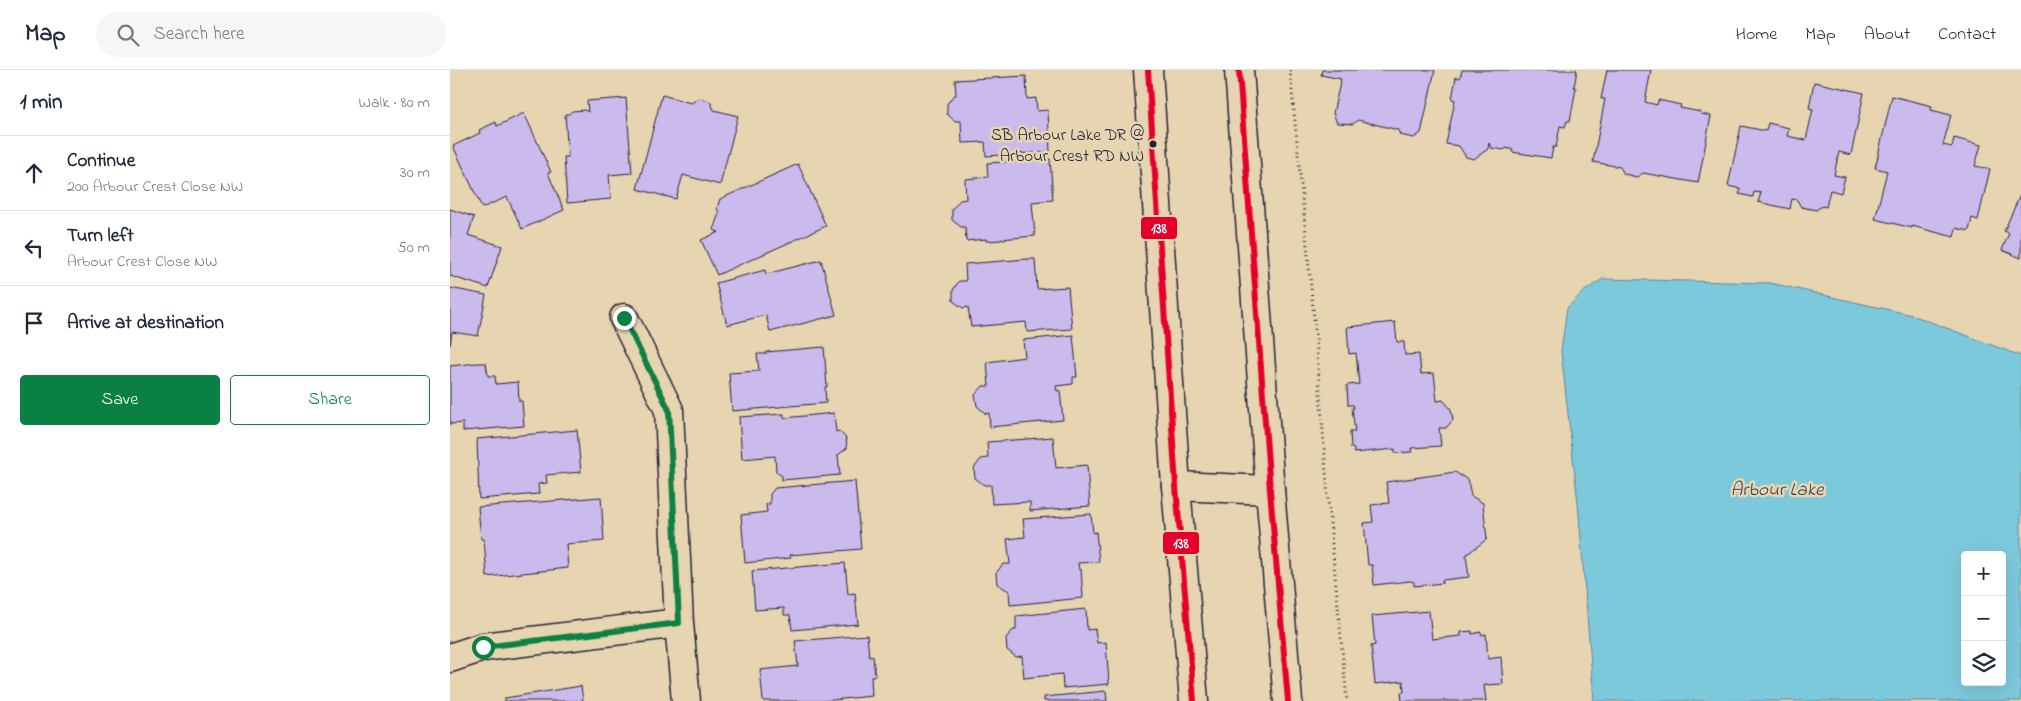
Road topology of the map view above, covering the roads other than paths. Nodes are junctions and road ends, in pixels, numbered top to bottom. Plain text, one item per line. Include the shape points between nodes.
1 (1148, 70) edge
2 (1239, 70) edge
3 (624, 318) dead end
4 (1176, 486) junction
5 (1270, 490) junction
6 (679, 623) junction
7 (450, 658) edge
8 (686, 701) edge
9 (1194, 701) edge
10 (1288, 701) edge

1 - 4 street
2 - 5 street
3 - 6 street via 669,410
4 - 5 street
4 - 9 street
5 - 10 street
6 - 7 street via 483,647
6 - 8 street

